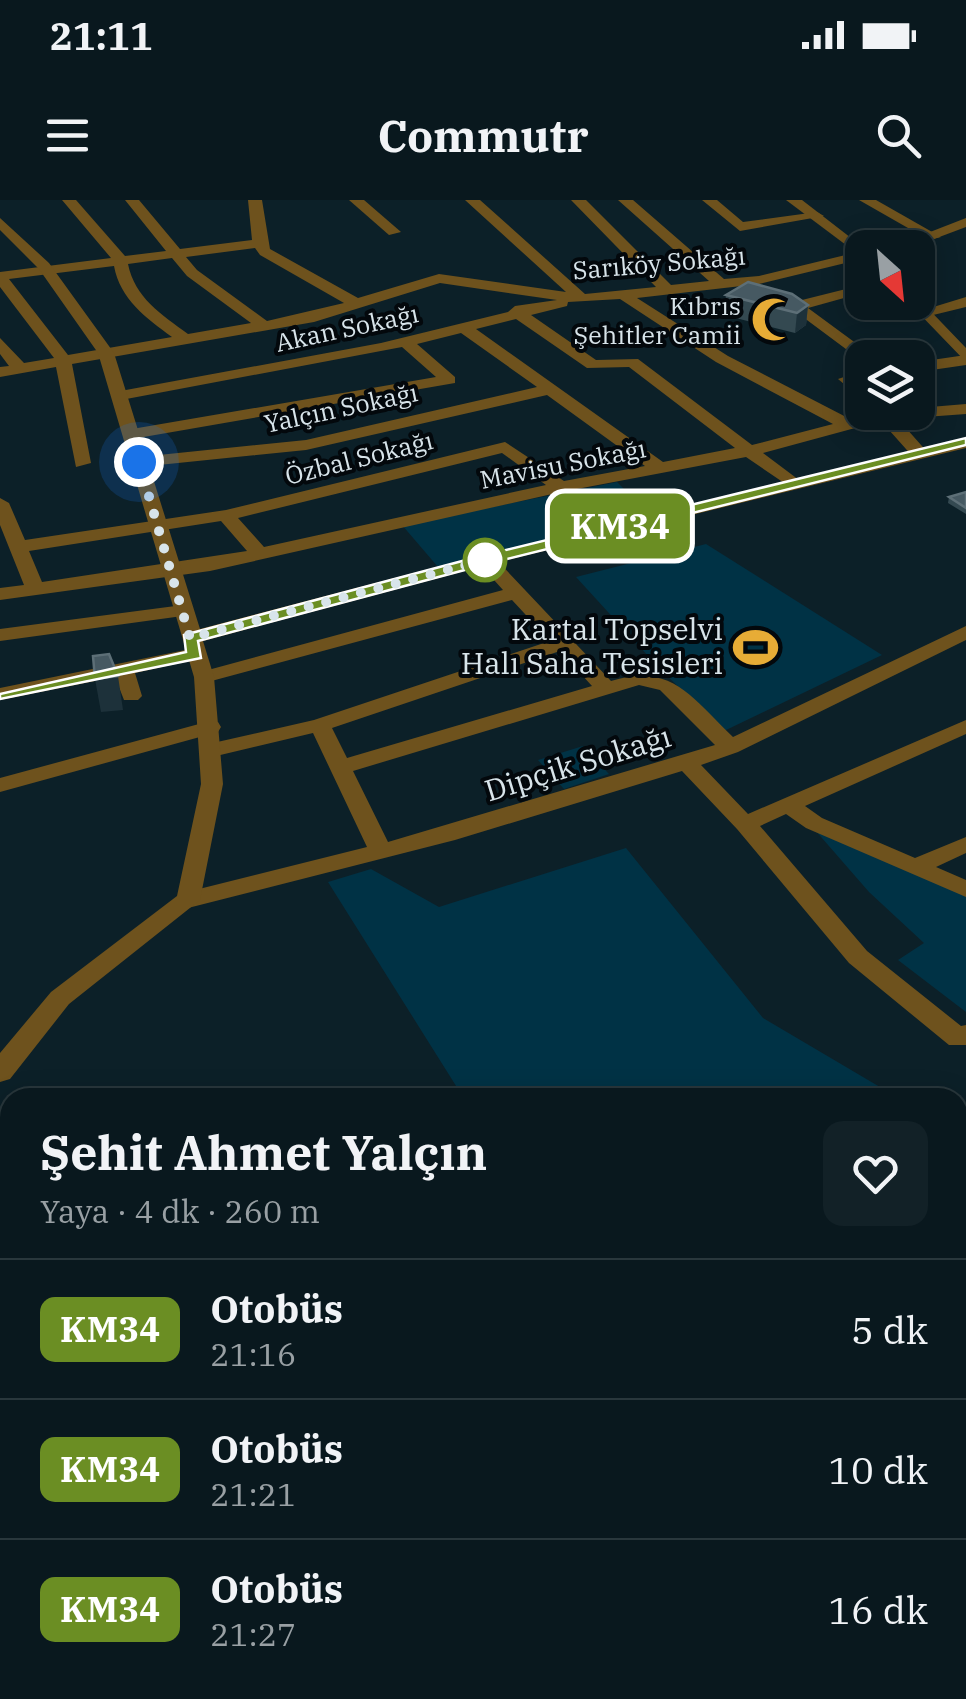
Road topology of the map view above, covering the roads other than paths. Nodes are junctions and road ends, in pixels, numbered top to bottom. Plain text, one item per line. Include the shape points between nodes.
1 (68, 200) edge
2 (132, 200) edge
3 (356, 200) edge
4 (472, 200) edge
5 (578, 200) edge
6 (625, 200) edge
7 (710, 200) edge
8 (794, 200) edge
9 (866, 200) edge
10 (260, 203) edge
11 (817, 216) junction
12 (0, 222) edge
13 (966, 222) edge
14 (921, 230) edge
15 (394, 232) dead end
16 (935, 237) edge
17 (845, 240) edge
18 (259, 243) junction
19 (176, 253) junction
20 (120, 258) junction
21 (845, 258) edge
22 (46, 270) junction
23 (0, 276) edge
24 (759, 280) junction
25 (721, 284) junction
26 (666, 288) junction
27 (845, 293) edge
28 (623, 294) junction
29 (582, 299) junction
30 (354, 302) junction
31 (966, 302) edge
32 (935, 305) edge
33 (796, 306) junction
34 (515, 311) junction
35 (932, 320) edge
36 (265, 326) junction
37 (464, 328) junction
38 (184, 339) junction
39 (845, 341) edge
40 (0, 342) edge
41 (405, 342) junction
42 (106, 353) junction
43 (966, 358) edge
44 (63, 359) junction
45 (935, 363) edge
46 (19, 368) junction
47 (0, 372) edge
48 (550, 389) junction
49 (121, 394) junction
50 (966, 409) edge
51 (935, 411) edge
52 (845, 423) edge
53 (845, 426) edge
54 (898, 430) edge
55 (132, 434) junction
56 (966, 442) edge
57 (750, 451) junction
58 (920, 454) junction
59 (139, 462) junction
60 (82, 463) dead end
61 (663, 470) junction
62 (792, 484) junction
63 (562, 487) junction
64 (0, 503) edge
65 (226, 515) junction
66 (157, 527) junction
67 (9, 537) edge
68 (259, 554) junction
69 (486, 560) junction
70 (170, 570) junction
71 (36, 590) junction
72 (514, 593) junction
73 (0, 594) edge
74 (182, 611) junction
75 (966, 632) edge
76 (0, 635) edge
77 (560, 644) junction
78 (192, 646) junction
79 (123, 668) junction
80 (204, 677) junction
81 (606, 688) junction
82 (0, 693) edge
83 (130, 696) dead end
84 (320, 725) junction
85 (966, 726) edge
86 (211, 739) junction
87 (730, 747) junction
88 (686, 763) junction
89 (342, 767) junction
90 (0, 786) edge
91 (788, 805) junction
92 (746, 824) junction
93 (966, 844) edge
94 (381, 852) junction
95 (916, 867) junction
96 (966, 888) edge
97 (188, 900) junction
98 (966, 1034) edge
99 (0, 1072) edge

1 - 20 street
2 - 19 street
3 - 15 street
4 - 29 street
5 - 26 street
6 - 25 street
7 - 11 street via 740,227
8 - 11 street
9 - 14 street
10 - 18 street
11 - 17 street
12 - 22 street
13 - 16 street
18 - 19 street
18 - 30 street
19 - 20 street
19 - 36 street via 192,273
20 - 22 street
20 - 38 street via 125,286
21 - 24 street, Sarıköy Sokağı
22 - 23 street
22 - 42 street
23 - 44 street
24 - 25 street, Sarıköy Sokağı
24 - 33 street
25 - 26 street, Sarıköy Sokağı
26 - 28 street, Sarıköy Sokağı
27 - 33 street
28 - 29 street, Sarıköy Sokağı
28 - 52 street via 722,359
29 - 30 street, Sarıköy Sokağı via 439,278
29 - 34 street, Akan Sokağı
30 - 36 street, Sarıköy Sokağı
31 - 32 street
33 - 39 street
34 - 37 street, Akan Sokağı
34 - 57 street via 593,365 632,362
35 - 43 street
36 - 38 street, Sarıköy Sokağı
37 - 41 street, Akan Sokağı
37 - 48 street
38 - 42 street, Sarıköy Sokağı
40 - 46 street
41 - 49 street, Akan Sokağı
41 - 55 street via 449,380
42 - 44 street, Sarıköy Sokağı
42 - 49 street
43 - 45 street
44 - 46 street, Sarıköy Sokağı
44 - 60 street
46 - 47 street, Sarıköy Sokağı
48 - 59 street, Yalçın Sokağı via 306,445
48 - 61 street
49 - 55 street
50 - 51 street, Mavisu Sokağı
53 - 57 street, Mavisu Sokağı
54 - 58 street
55 - 59 street
56 - 58 street
57 - 61 street, Mavisu Sokağı
57 - 62 street
58 - 62 street
59 - 66 street
61 - 63 street, Mavisu Sokağı
62 - 69 street
63 - 65 street, Özbal Sokağı via 505,447
63 - 68 street, Mavisu Sokağı
64 - 67 street
65 - 66 street, Özbal Sokağı
65 - 68 street
66 - 67 street, Özbal Sokağı
66 - 70 street
67 - 71 street
68 - 70 street, Mavisu Sokağı
69 - 72 street
69 - 78 street
70 - 71 street, Mavisu Sokağı
70 - 74 street
71 - 73 street, Mavisu Sokağı
72 - 77 street
72 - 80 street
74 - 76 street
74 - 78 street
75 - 87 street, Dipçik Sokağı
77 - 81 street
77 - 84 street
78 - 79 street
78 - 80 street
79 - 82 street
79 - 83 street
80 - 86 street
81 - 87 street via 661,681
81 - 89 street
84 - 86 street
84 - 89 street
85 - 91 street
86 - 90 street
86 - 97 street via 212,784
87 - 88 street, Dipçik Sokağı
88 - 92 street
88 - 94 street, Dipçik Sokağı
89 - 94 street
91 - 92 street
91 - 95 street
92 - 98 street via 858,957 958,1038
93 - 95 street
94 - 97 street, Dipçik Sokağı
95 - 96 street
97 - 99 street via 60,998

